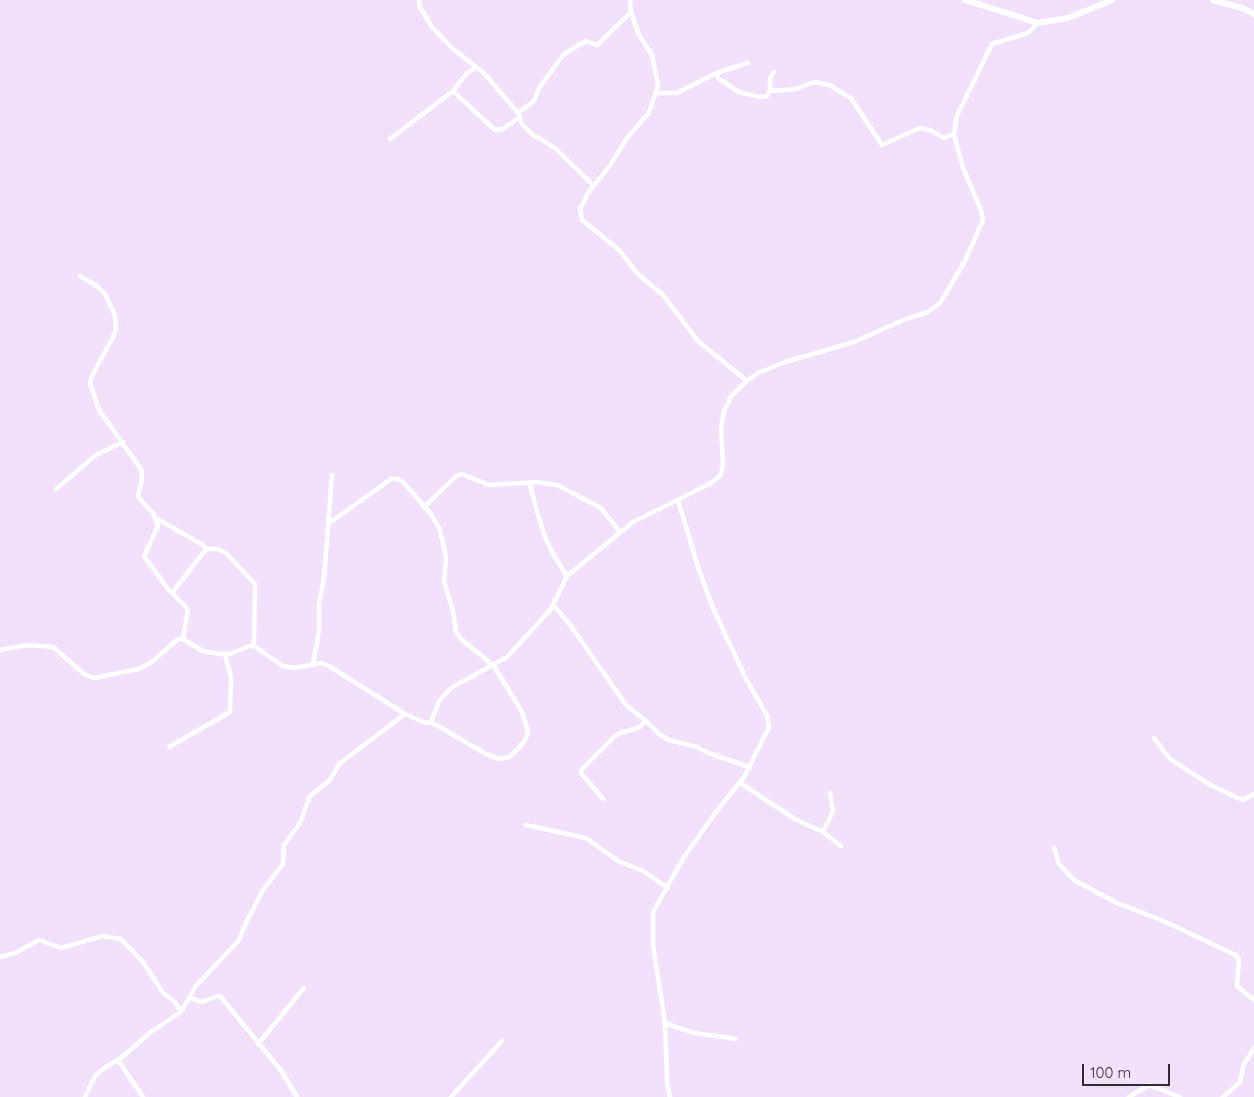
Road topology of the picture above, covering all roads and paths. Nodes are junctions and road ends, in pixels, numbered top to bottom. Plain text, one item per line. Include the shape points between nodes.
1 (419, 0) edge
2 (630, 0) edge
3 (965, 0) edge
4 (1112, 0) edge
5 (1213, 0) edge
6 (631, 12) junction
7 (1254, 14) edge
8 (1038, 23) junction
9 (748, 63) dead end
10 (476, 67) junction
11 (774, 72) dead end
12 (716, 73) junction
13 (453, 91) junction
14 (770, 91) junction
15 (655, 93) junction
16 (519, 114) junction
17 (954, 134) junction
18 (390, 139) dead end
19 (593, 185) junction
20 (80, 276) dead end
21 (747, 381) junction
22 (123, 442) junction
23 (332, 475) dead end
24 (529, 482) junction
25 (56, 489) dead end
26 (678, 500) junction
27 (424, 507) junction
28 (156, 518) junction
29 (328, 524) junction
30 (620, 532) junction
31 (206, 549) junction
32 (567, 576) junction
33 (172, 593) junction
34 (554, 606) junction
35 (183, 639) junction
36 (254, 646) junction
37 (0, 650) edge
38 (224, 654) junction
39 (313, 665) junction
40 (494, 666) junction
41 (405, 714) junction
42 (646, 721) junction
43 (431, 722) junction
44 (1154, 738) dead end
45 (169, 747) dead end
46 (750, 767) junction
47 (740, 783) junction
48 (830, 793) dead end
49 (1254, 794) edge
50 (603, 799) dead end
51 (526, 825) dead end
52 (823, 832) junction
53 (841, 846) dead end
54 (1054, 848) dead end
55 (668, 888) junction
56 (0, 957) edge
57 (304, 988) dead end
58 (190, 998) junction
59 (1254, 1000) edge
60 (181, 1012) junction
61 (665, 1023) junction
62 (736, 1039) dead end
63 (502, 1041) dead end
64 (258, 1044) junction
65 (1254, 1048) edge
66 (118, 1060) junction
67 (85, 1097) edge
68 (143, 1097) edge
69 (297, 1097) edge
70 (451, 1097) edge
71 (670, 1097) edge
72 (1129, 1097) edge
73 (1180, 1097) edge
74 (1223, 1097) edge

1 - 10 street via 420,8 440,36
2 - 6 street
3 - 8 main road
4 - 8 main road via 1068,18
5 - 7 main road
6 - 15 street via 638,33 652,55 657,81
6 - 16 street via 597,45 586,41 564,54 539,88 534,101
8 - 17 street via 1028,33 998,41 988,49 962,105
9 - 12 street
10 - 13 street
10 - 16 street
11 - 14 street via 770,78
12 - 14 street via 719,79 739,92 760,97 767,96
12 - 15 street via 677,93
13 - 16 street via 496,131 503,129
13 - 18 street
14 - 17 street via 796,89 814,82 829,85 851,98 882,145 920,128 944,138
15 - 19 street via 647,116
16 - 19 street via 522,124 532,134 555,148
17 - 21 street via 983,220 940,303 928,312 854,342 785,362
19 - 21 street via 582,204 582,220 619,250 638,274 663,295 698,341
20 - 22 street via 105,294 115,316 114,335 90,381 96,404
21 - 26 street via 731,396 724,411 721,475
22 - 25 street via 96,455
22 - 28 street via 141,469 138,498
23 - 29 street
24 - 27 street via 489,485 461,474
24 - 30 street via 557,485 588,500 601,508
24 - 32 street via 543,532
26 - 30 street via 658,508
26 - 46 street via 712,606 746,679 769,719 769,727
27 - 29 street via 403,482 391,480
27 - 40 street via 445,543 444,581 454,611 456,632
28 - 31 street
28 - 33 street via 158,531 144,556
29 - 39 street
30 - 32 street
31 - 33 street
31 - 36 street via 226,553 255,584
32 - 34 street
33 - 35 street via 188,609
34 - 40 street
34 - 42 street via 626,705
35 - 37 street via 172,642 140,669 94,678 84,674 53,647 28,645
35 - 38 street via 203,651
36 - 38 street
36 - 39 street via 283,666
38 - 45 street via 231,678 230,712
39 - 41 street via 329,666
40 - 43 street via 451,688 439,701
40 - 43 street via 528,731 525,740 509,757 500,759 488,755
41 - 43 street
41 - 58 street via 341,763 330,780 310,796 300,823 284,845 283,864 263,890 241,937 195,987
42 - 46 street via 669,740
42 - 50 street via 638,728 617,735 581,770
44 - 49 street via 1170,759 1212,786 1243,800
46 - 47 street
47 - 52 street via 795,819
47 - 55 street via 684,857
48 - 52 street via 833,811
51 - 55 street via 586,838 618,861
52 - 53 street
54 - 59 street via 1059,864 1074,880 1236,956 1239,960 1237,986
55 - 61 street via 651,918
56 - 60 street via 39,940 61,948 103,936 121,939
57 - 64 street
58 - 60 street
58 - 64 street via 202,1002 221,997
60 - 66 street
61 - 62 street
61 - 71 street via 666,1082
63 - 70 street
64 - 69 street via 282,1072
65 - 74 street via 1244,1064 1238,1084
66 - 67 street via 95,1076
66 - 68 street
72 - 73 street via 1149,1085

